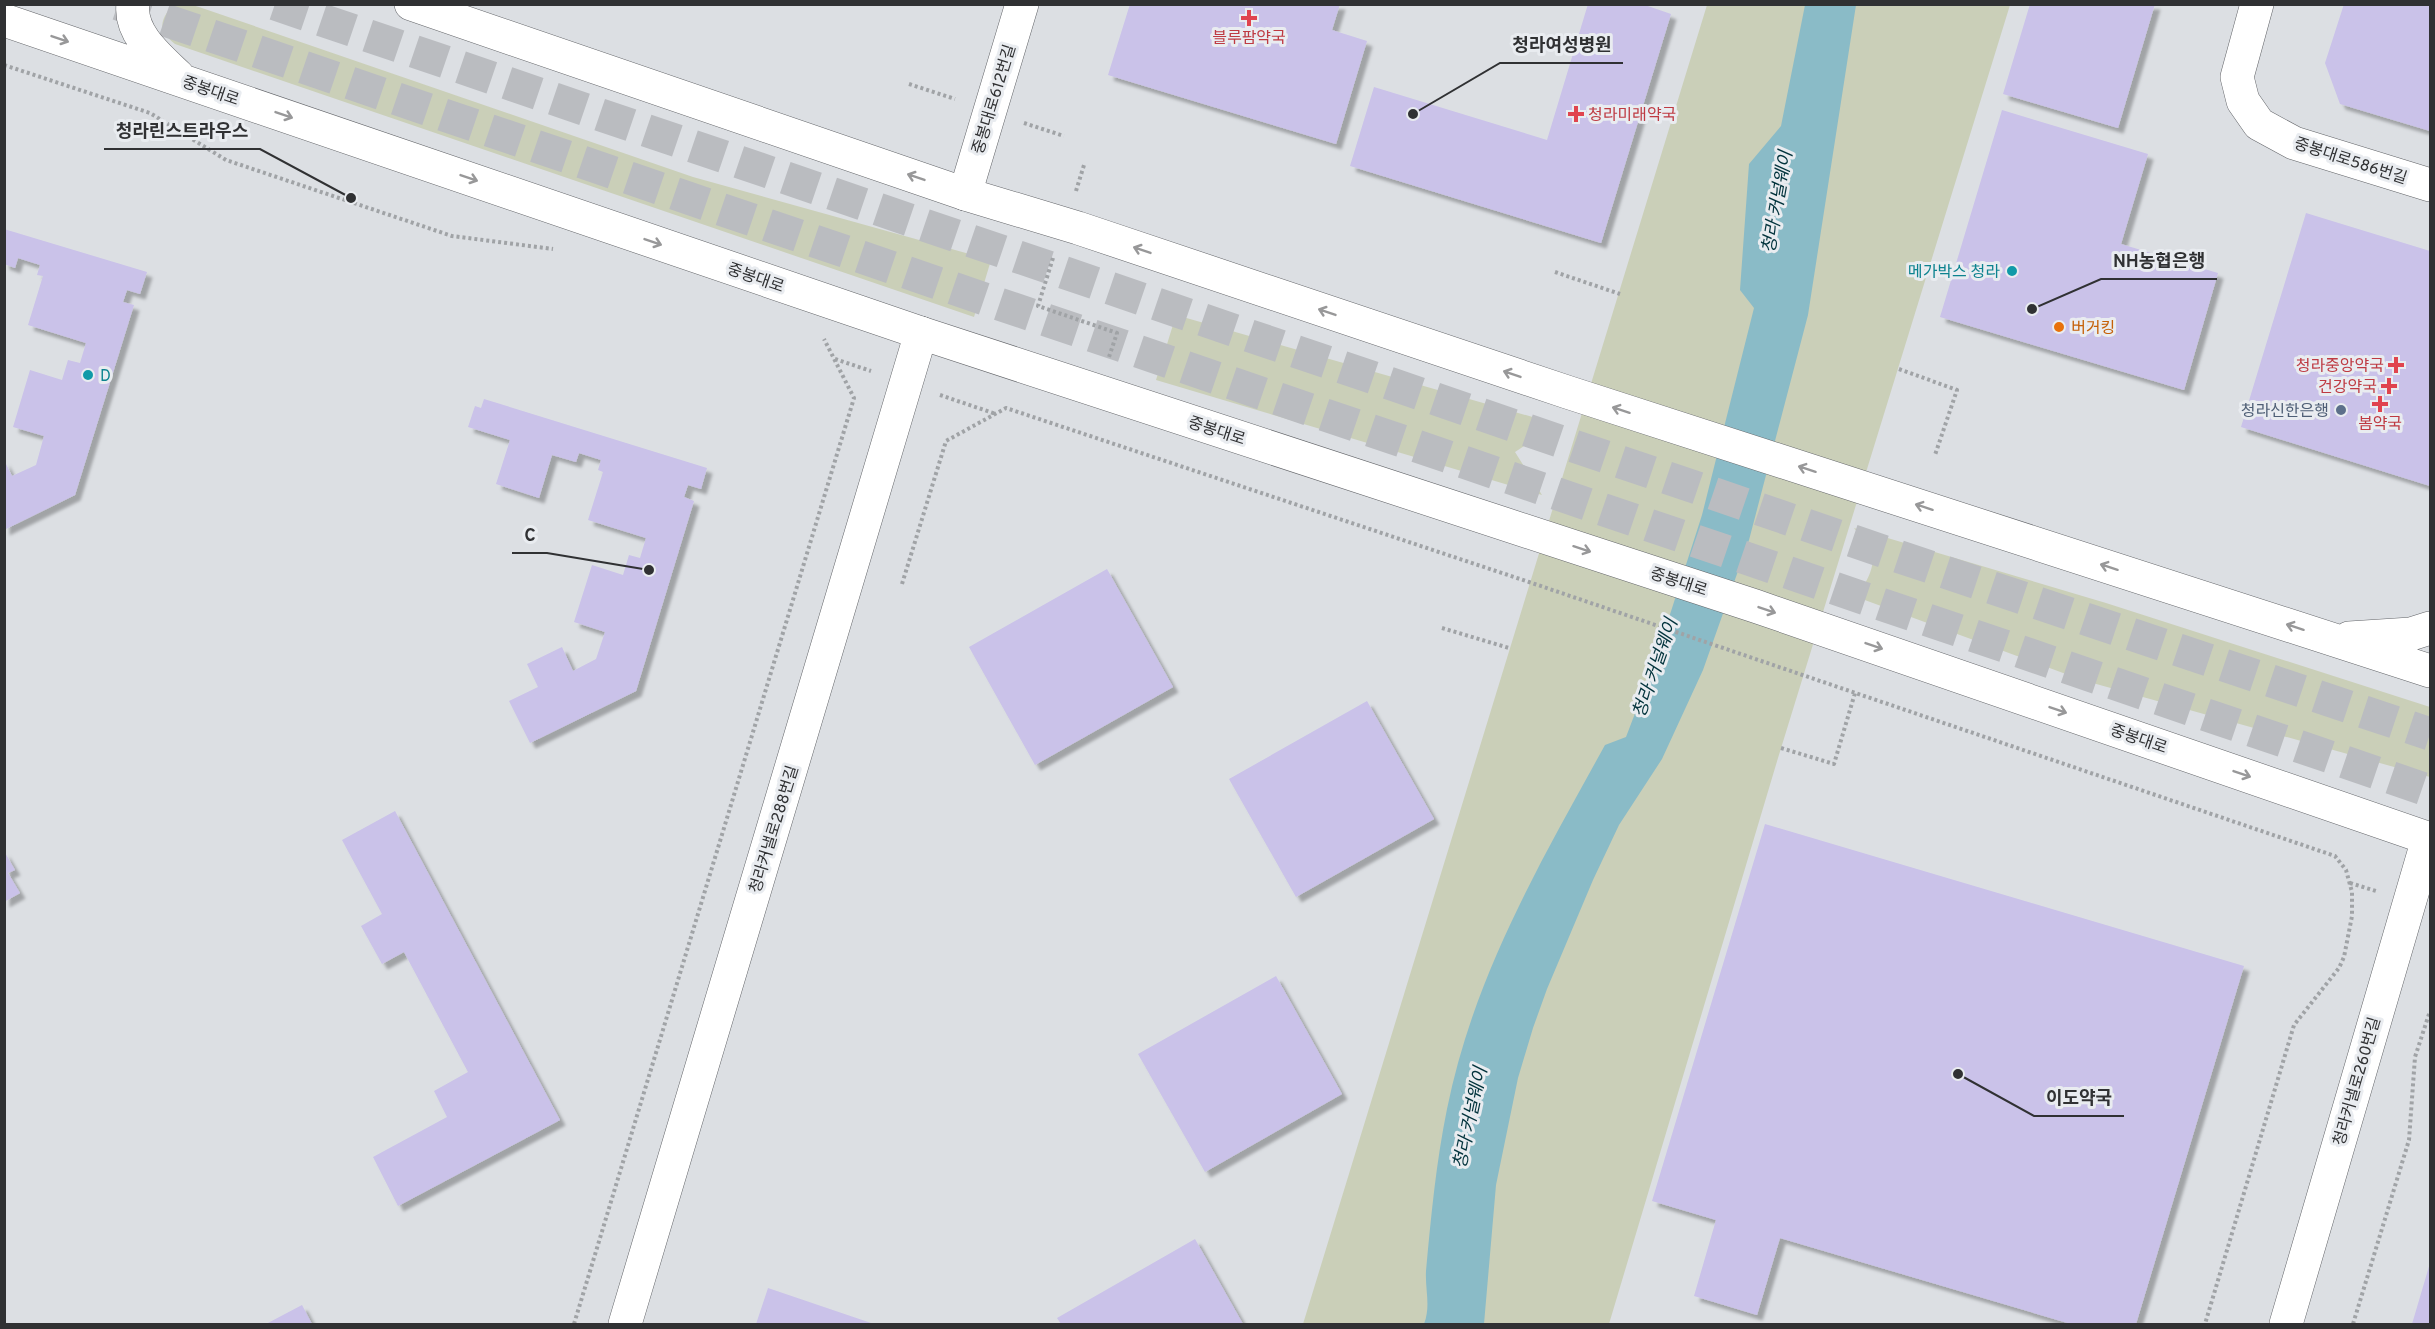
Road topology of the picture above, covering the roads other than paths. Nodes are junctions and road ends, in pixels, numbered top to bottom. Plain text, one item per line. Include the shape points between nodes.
1 (133, 4) edge
2 (411, 4) edge
3 (1022, 4) edge
4 (2257, 4) edge
5 (4, 20) edge
6 (182, 80) junction
7 (2430, 185) edge
8 (965, 194) junction
9 (921, 333) junction
10 (2430, 628) edge
11 (2331, 639) junction
12 (2430, 671) edge
13 (2429, 839) edge
14 (625, 1324) edge
15 (2286, 1324) edge

1 - 6 main road via 131,16 149,48
8 -> 2 main road
3 - 8 main road, 중봉대로612번길
4 - 7 main road, 중봉대로586번길 via 2236,77 2243,101 2259,124 2294,143
5 -> 6 main road, 중봉대로
6 -> 9 main road, 중봉대로
11 -> 8 main road
9 -> 13 main road, 중봉대로 via 1818,627
9 - 14 main road, 청라커낼로288번길
10 - 11 main road via 2411,634
11 - 12 main road
13 - 15 main road, 청라커낼로260번길

